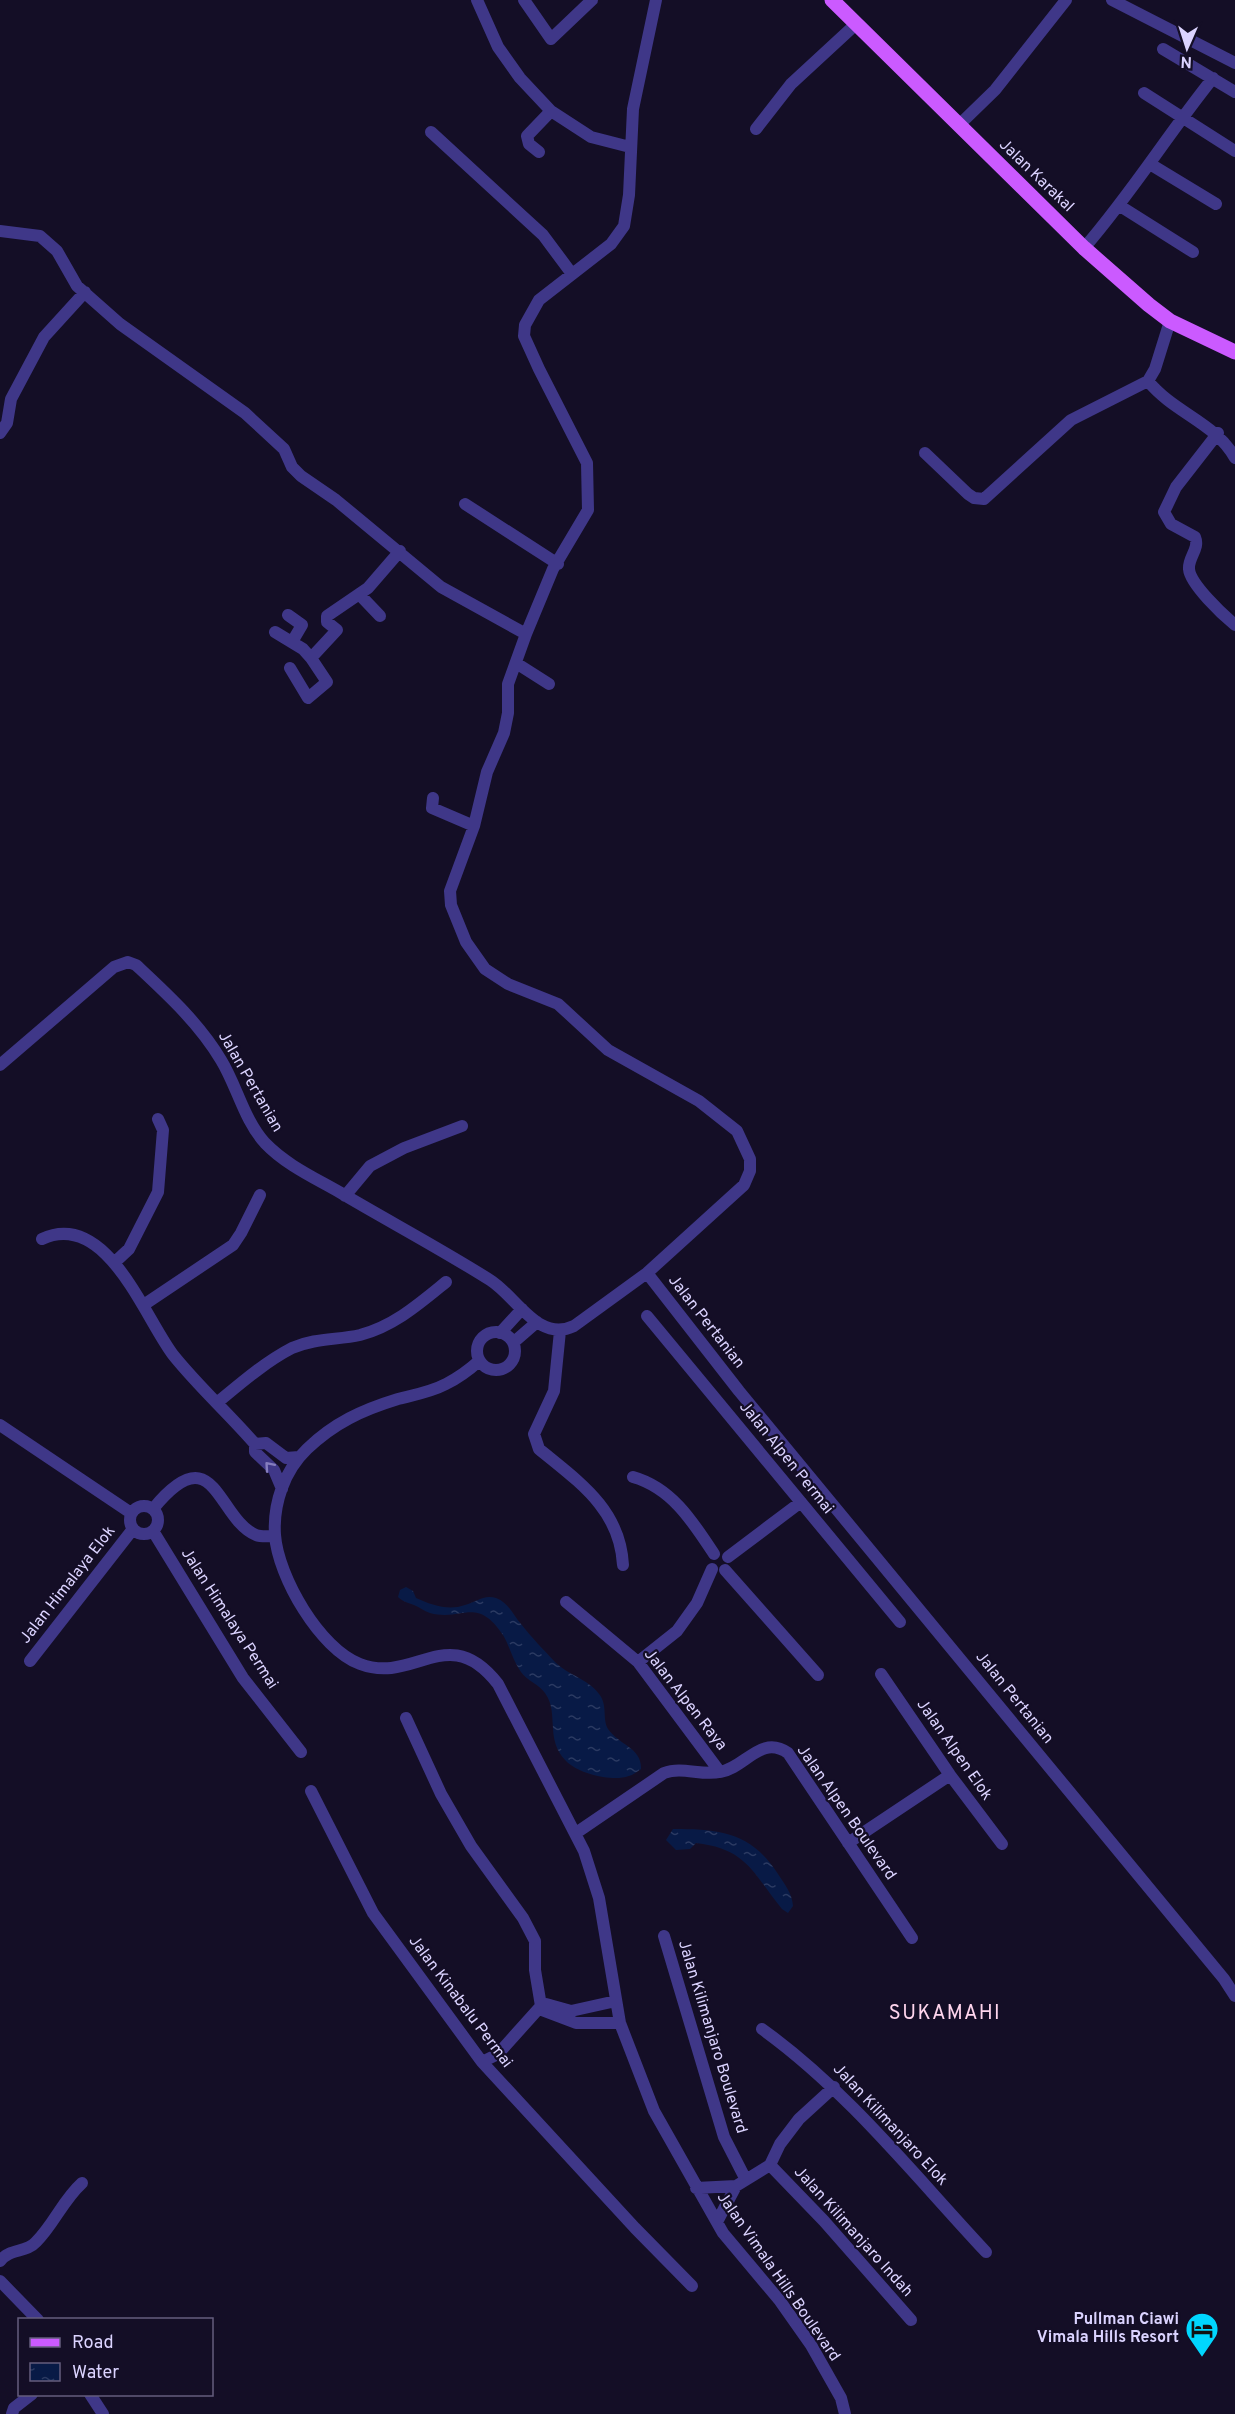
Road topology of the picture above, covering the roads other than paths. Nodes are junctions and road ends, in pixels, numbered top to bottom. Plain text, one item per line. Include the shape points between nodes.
1 (477, 0) edge
2 (524, 0) edge
3 (592, 0) edge
4 (655, 0) edge
5 (832, 0) edge
6 (1066, 0) edge
7 (1112, 0) edge
8 (856, 24) junction
9 (1163, 49) dead end
10 (1235, 63) edge
11 (1213, 78) junction
12 (1235, 92) edge
13 (1144, 93) dead end
14 (551, 111) junction
15 (1182, 116) junction
16 (958, 125) junction
17 (756, 129) dead end
18 (431, 132) dead end
19 (630, 147) junction
20 (1235, 151) edge
21 (539, 152) dead end
22 (1150, 164) junction
23 (1216, 204) dead end
24 (1120, 206) junction
25 (0, 231) edge
26 (1084, 248) junction
27 (1193, 252) dead end
28 (572, 274) junction
29 (85, 292) junction
30 (1170, 321) junction
31 (1235, 352) edge
32 (1148, 381) junction
33 (0, 433) edge
34 (1218, 433) junction
35 (925, 453) dead end
36 (1235, 458) edge
37 (465, 504) dead end
38 (400, 551) junction
39 (558, 564) junction
40 (359, 594) junction
41 (288, 615) dead end
42 (380, 616) dead end
43 (1235, 625) edge
44 (275, 632) dead end
45 (526, 634) junction
46 (292, 642) junction
47 (311, 658) junction
48 (516, 663) junction
49 (290, 668) dead end
50 (549, 684) dead end
51 (433, 798) dead end
52 (474, 826) junction
53 (0, 1065) edge
54 (158, 1119) dead end
55 (462, 1126) dead end
56 (260, 1195) dead end
57 (345, 1196) junction
58 (42, 1239) dead end
59 (114, 1262) junction
60 (647, 1273) junction
61 (446, 1282) dead end
62 (145, 1304) junction
63 (522, 1309) junction
64 (647, 1316) dead end
65 (537, 1322) junction
66 (560, 1331) junction
67 (500, 1333) junction
68 (514, 1342) junction
69 (479, 1361) junction
70 (218, 1402) junction
71 (0, 1425) edge
72 (255, 1444) junction
73 (299, 1457) junction
74 (633, 1477) dead end
75 (282, 1489) junction
76 (801, 1502) junction
77 (153, 1509) junction
78 (131, 1513) junction
79 (133, 1529) junction
80 (153, 1531) junction
81 (275, 1536) junction
82 (714, 1554) junction
83 (728, 1557) junction
84 (623, 1565) dead end
85 (719, 1569) junction
86 (567, 1602) dead end
87 (900, 1622) dead end
88 (30, 1661) dead end
89 (638, 1662) junction
90 (881, 1674) dead end
91 (818, 1675) dead end
92 (406, 1718) dead end
93 (301, 1752) dead end
94 (720, 1773) junction
95 (950, 1775) junction
96 (311, 1791) dead end
97 (576, 1833) junction
98 (848, 1842) junction
99 (1002, 1844) dead end
100 (664, 1936) dead end
101 (912, 1938) dead end
102 (1235, 1996) edge
103 (616, 2001) junction
104 (541, 2006) junction
105 (620, 2023) junction
106 (762, 2029) dead end
107 (482, 2062) junction
108 (834, 2087) junction
109 (770, 2165) junction
110 (740, 2182) junction
111 (82, 2183) dead end
112 (696, 2188) junction
113 (717, 2222) junction
114 (986, 2252) dead end
115 (0, 2261) edge
116 (0, 2281) edge
117 (692, 2286) dead end
118 (37, 2318) edge
119 (911, 2320) dead end
120 (29, 2396) edge
121 (91, 2396) edge
122 (845, 2410) edge
123 (12, 2414) edge
124 (103, 2414) edge

1 - 14 street via 498,47
2 - 3 street via 551,39
4 - 19 street via 633,109
5 - 8 main road, Jalan Karakal
6 - 16 street via 995,90
7 - 10 street
8 - 16 main road, Jalan Karakal
8 - 17 street via 791,84
9 - 11 street
11 - 12 street
11 - 15 street
13 - 15 street
14 - 19 street via 591,137
14 - 21 street via 526,136
15 - 20 street
15 - 22 street
16 - 26 main road, Jalan Karakal
18 - 28 street via 543,235
19 - 28 street via 624,226 611,244
22 - 23 street
22 - 24 street
24 - 26 street
24 - 27 street
25 - 29 street via 40,236 57,251 70,278
26 - 30 main road, Jalan Karakal
28 - 39 street via 539,300 526,318 524,330 539,369 587,463 588,510
29 - 33 street via 44,337 10,399 7,423
29 - 38 street via 120,324 244,413 284,449 301,476
30 - 31 main road, Jalan Karakal
30 - 32 street
32 - 34 street via 1161,397
32 - 35 street via 1071,420 984,498 968,494
34 - 36 street
34 - 43 street via 1176,487 1164,512 1171,524 1195,537 1197,545 1189,566 1192,578
37 - 39 street
38 - 40 street
38 - 45 street via 448,592
39 - 45 street
40 - 42 street
40 - 47 street via 327,616 327,622 338,630
41 - 46 street via 302,625
44 - 46 street
45 - 48 street
46 - 47 street
47 - 49 street via 327,682 308,698
48 - 50 street
48 - 52 street via 508,684 504,733 487,772
51 - 52 street via 432,808
52 - 60 street via 450,891 451,905 466,942 485,969 508,984 558,1004 608,1050 699,1101 737,1131 746,1146 750,1172 744,1185
53 - 57 street, Jalan Pertanian via 114,967 132,963 202,1033 220,1059 249,1120 266,1143
54 - 59 street via 163,1130 158,1192 129,1249
55 - 57 street via 370,1166
56 - 62 street via 233,1245
57 - 63 street, Jalan Pertanian via 487,1278
58 - 59 street via 54,1233 85,1240
59 - 62 street
60 - 66 street, Jalan Pertanian via 574,1326
60 - 102 street, Jalan Pertanian via 739,1391
61 - 70 street via 379,1329 292,1348
62 - 70 street via 161,1339
63 - 65 street, Jalan Pertanian
63 - 67 street
64 - 76 street, Jalan Alpen Permai
65 - 66 street, Jalan Pertanian via 543,1328
65 - 68 street
66 - 84 street via 554,1390 534,1439 539,1449 605,1508 619,1538
67 - 68 street
67 - 69 street via 489,1334 481,1341
68 - 69 street via 514,1357 508,1366 493,1370
69 - 73 street, Jalan Vimala Hills Boulevard via 443,1386 348,1417
70 - 72 street
71 - 78 street
72 - 73 street via 266,1443 286,1458
75 -> 72 street via 274,1470 255,1452
73 - 75 street, Jalan Vimala Hills Boulevard via 286,1475
74 - 82 street via 657,1486 671,1498
75 - 81 street, Jalan Vimala Hills Boulevard via 276,1504
76 - 83 street
76 - 87 street, Jalan Alpen Permai
77 - 78 street via 139,1506
77 - 80 street via 158,1522
77 - 81 street via 172,1488 186,1481 201,1480 215,1488 249,1530 257,1535
78 - 79 street
79 - 80 street via 145,1534
79 - 88 street, Jalan Himalaya Elok
80 - 93 street, Jalan Himalaya Permai via 243,1678
81 - 97 street, Jalan Vimala Hills Boulevard via 299,1600 335,1650 363,1665 396,1667 451,1655 472,1659 482,1666 504,1695
82 - 83 street
82 - 85 street via 711,1561
83 - 85 street via 729,1564
85 - 89 street via 677,1630
85 - 91 street
86 - 89 street, Jalan Alpen Raya
89 - 94 street, Jalan Alpen Raya
90 - 95 street, Jalan Alpen Elok
92 - 104 street via 441,1794 471,1846 535,1941
94 - 97 street via 671,1770
94 - 98 street, Jalan Alpen Boulevard via 764,1748 782,1749
95 - 98 street
95 - 99 street, Jalan Alpen Elok
96 - 107 street, Jalan Kinabalu Permai via 373,1912
97 - 103 street, Jalan Vimala Hills Boulevard via 599,1898
98 - 101 street, Jalan Alpen Boulevard
100 - 110 street, Jalan Kilimanjaro Boulevard
103 - 104 street via 571,2011
103 - 105 street, Jalan Vimala Hills Boulevard
104 - 105 street via 576,2023
104 - 107 street via 498,2054
105 - 112 street, Jalan Vimala Hills Boulevard via 654,2111
106 - 108 street, Jalan Kilimanjaro Elok
107 - 117 street, Jalan Kinabalu Permai
108 - 109 street via 799,2119
108 - 114 street, Jalan Kilimanjaro Elok
109 - 110 street
109 - 119 street, Jalan Kilimanjaro Indah
110 - 112 street
110 - 113 street
111 - 115 street via 64,2200 35,2244 8,2252
112 - 113 street, Jalan Vimala Hills Boulevard
113 - 122 street, Jalan Vimala Hills Boulevard via 811,2345
116 - 118 street
120 - 123 street
121 - 124 street

